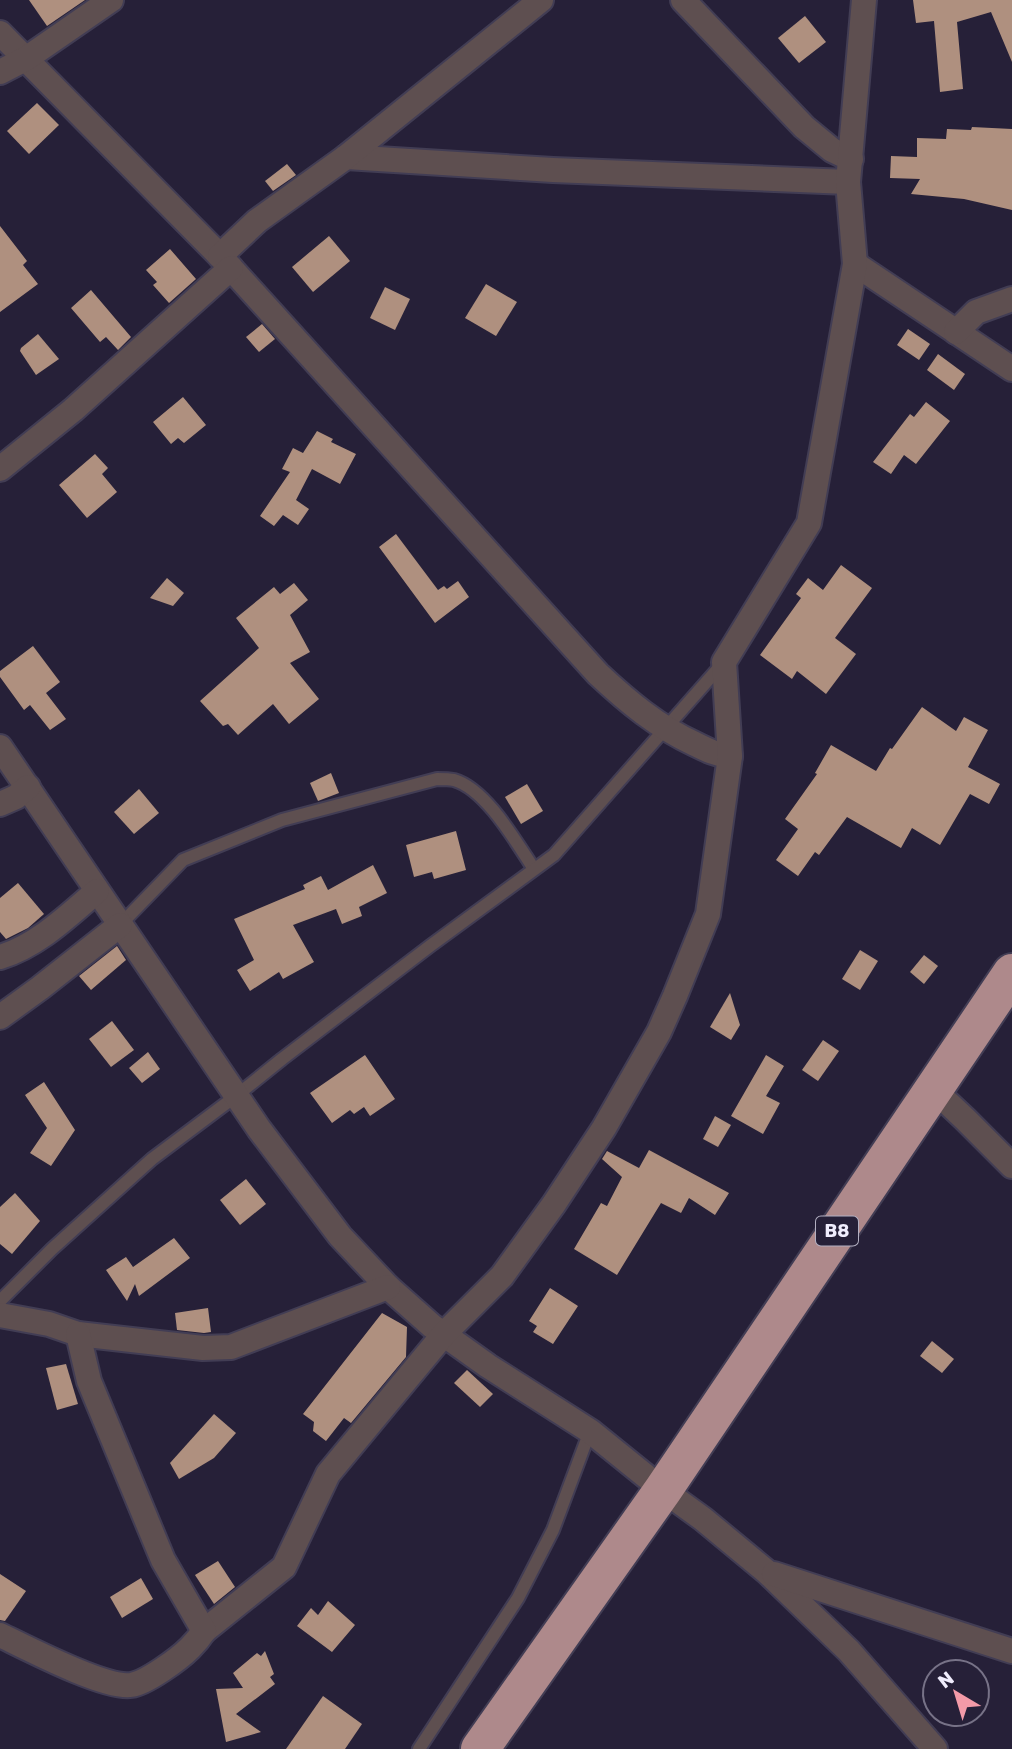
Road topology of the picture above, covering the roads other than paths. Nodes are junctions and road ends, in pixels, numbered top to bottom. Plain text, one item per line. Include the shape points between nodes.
1 (111, 0) edge
2 (541, 0) edge
3 (683, 0) edge
4 (864, 0) edge
5 (0, 33) edge
6 (26, 58) junction
7 (0, 72) edge
8 (346, 157) junction
9 (850, 171) junction
10 (225, 262) junction
11 (855, 264) junction
12 (1012, 299) edge
13 (956, 332) junction
14 (1012, 369) edge
15 (0, 469) edge
16 (724, 662) junction
17 (665, 728) junction
18 (0, 747) edge
19 (730, 756) junction
20 (28, 787) junction
21 (0, 804) edge
22 (534, 869) junction
23 (97, 891) junction
24 (120, 925) junction
25 (0, 957) edge
26 (1012, 973) edge
27 (0, 1017) edge
28 (933, 1089) junction
29 (236, 1096) junction
30 (1012, 1166) edge
31 (388, 1287) junction
32 (0, 1301) edge
33 (0, 1315) edge
34 (78, 1334) junction
35 (444, 1334) junction
36 (590, 1431) junction
37 (663, 1490) junction
38 (767, 1572) junction
39 (204, 1631) junction
40 (0, 1635) edge
41 (1012, 1651) edge
42 (419, 1749) edge
43 (480, 1749) edge
44 (935, 1749) edge

1 - 6 street
2 - 8 street
3 - 9 street
4 - 9 street
5 - 6 street
6 - 7 street
6 - 10 street
8 - 9 street via 553,170
8 - 10 street via 257,221
9 - 11 street
10 - 15 street via 73,410
10 - 17 street via 598,674
11 - 13 street
11 - 16 street via 809,523
12 - 13 street via 976,313
13 - 14 street
16 - 17 lane
16 - 19 street
17 - 19 street via 718,755
17 - 22 lane via 554,855
18 - 20 street
19 - 35 street via 708,914 659,1032 547,1214 502,1276
20 - 21 street
20 - 23 street
22 - 24 lane via 491,806 465,785 437,779 282,820 183,860
22 - 29 lane
23 - 24 street
23 - 25 street via 18,952
24 - 27 street
24 - 29 street
26 - 28 highway, B8
28 - 30 street
28 - 37 highway, B8
29 - 31 street via 340,1236
29 - 32 lane via 152,1158
31 - 34 street via 231,1347
31 - 35 street
33 - 34 street
34 - 39 street via 89,1381 163,1560
35 - 36 street
35 - 39 street via 328,1474 284,1567
36 - 37 street
36 - 42 lane via 553,1530 518,1598
37 - 38 street
37 - 43 highway, B8
38 - 41 street
38 - 44 street via 849,1651
39 - 40 street via 190,1648 157,1672 128,1686 94,1678

